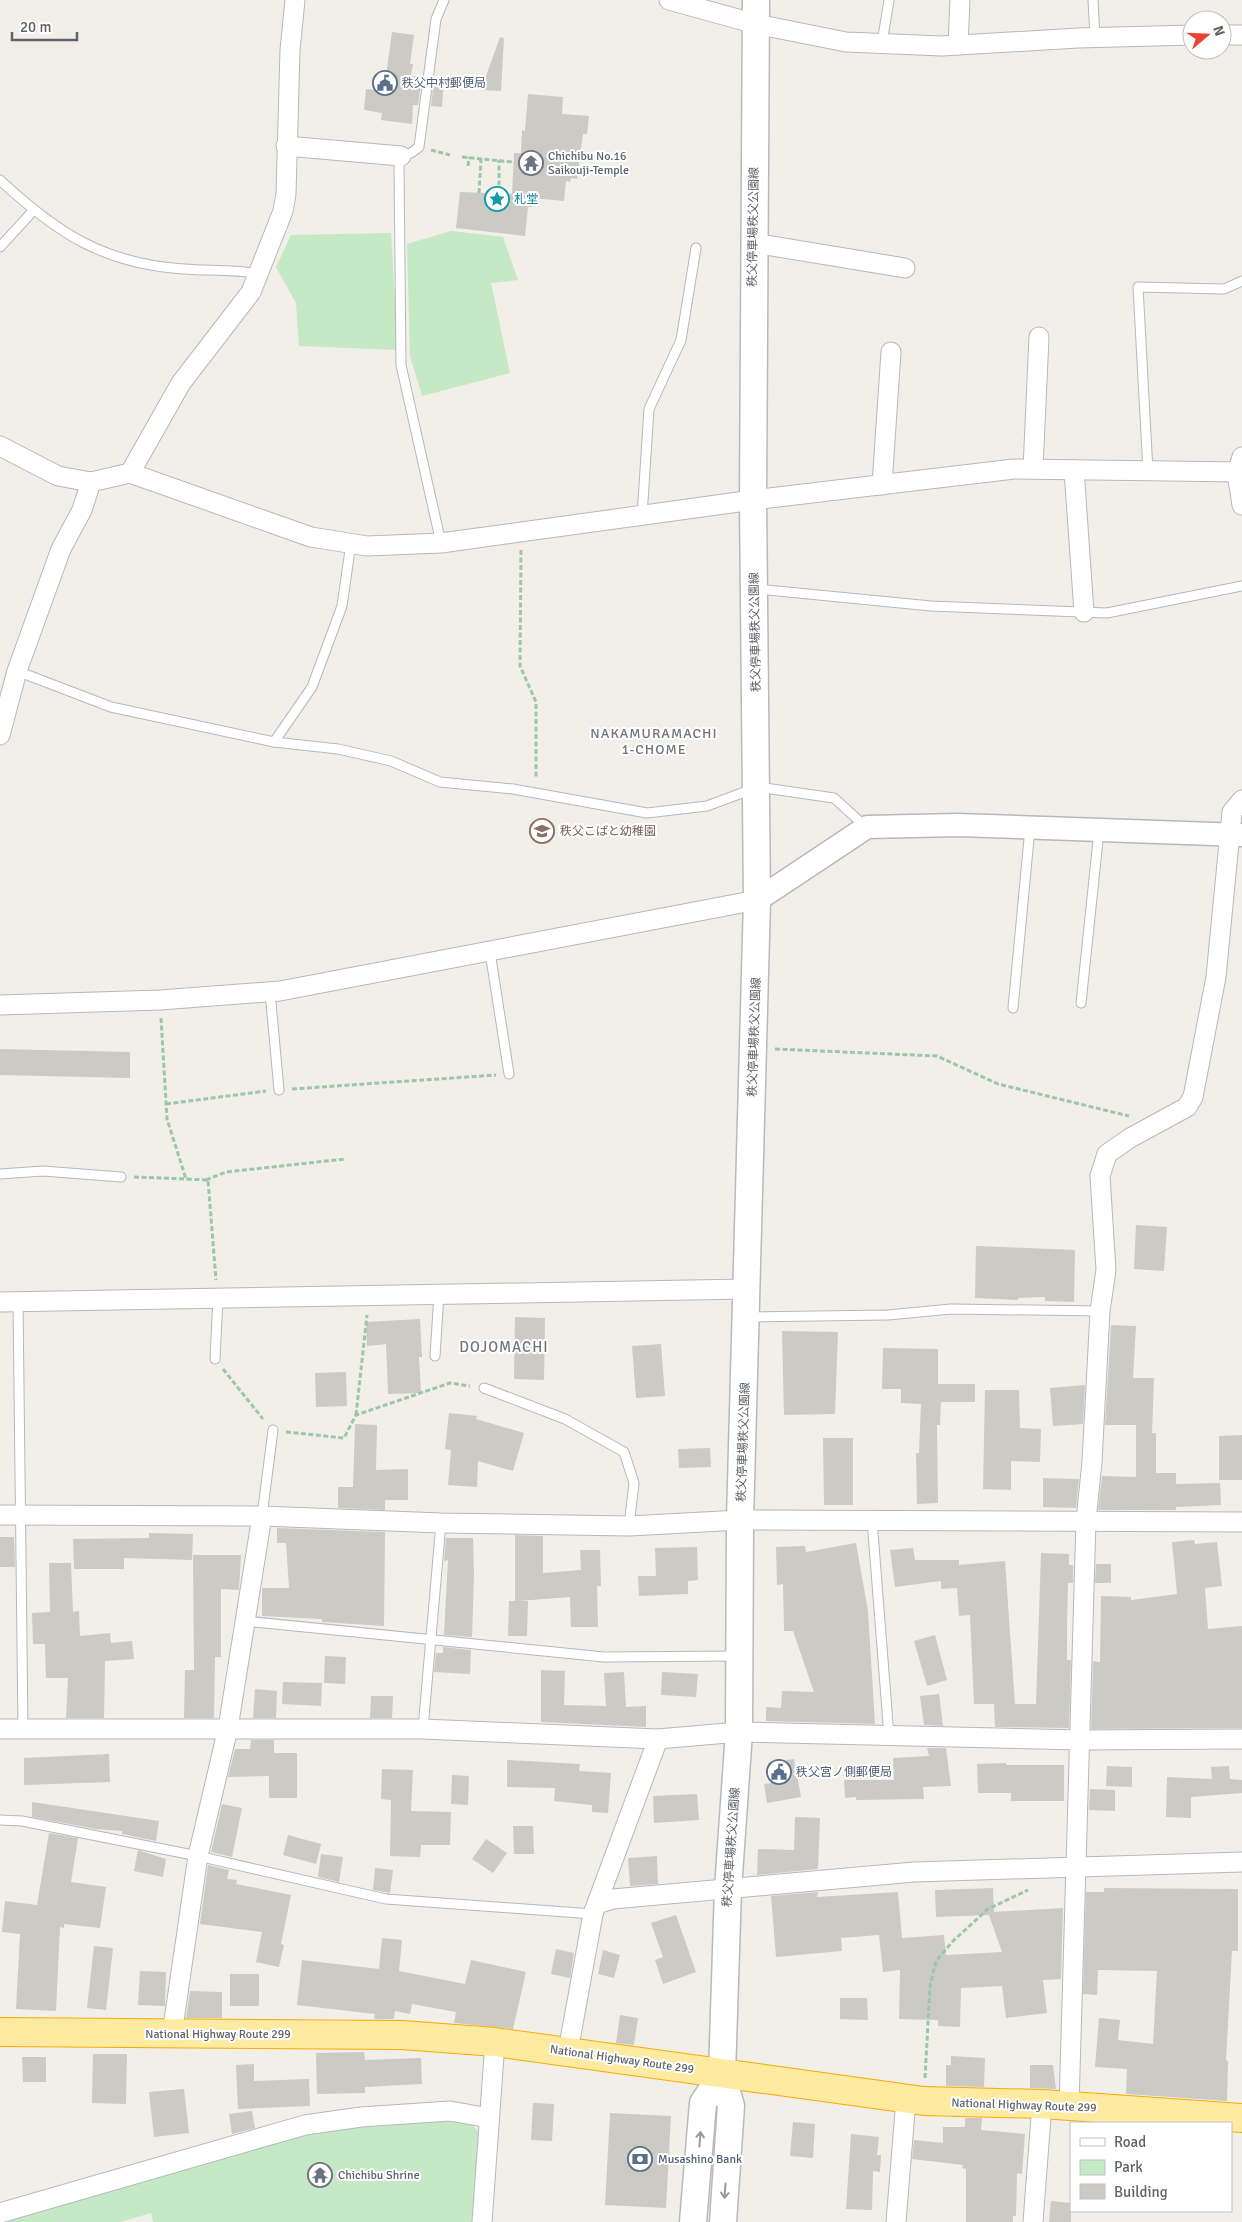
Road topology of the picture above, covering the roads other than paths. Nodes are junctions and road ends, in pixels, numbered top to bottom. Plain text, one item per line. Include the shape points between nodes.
1 (294, 0) edge
2 (444, 0) edge
3 (669, 0) edge
4 (889, 0) edge
5 (960, 0) edge
6 (1094, 0) edge
7 (756, 12) edge
8 (1182, 35) edge
9 (1095, 38) junction
10 (882, 43) junction
11 (958, 45) junction
12 (286, 146) junction
13 (401, 156) junction
14 (0, 180) edge
15 (33, 211) junction
16 (753, 243) junction
17 (0, 247) edge
18 (696, 248) dead end
19 (905, 268) dead end
20 (260, 274) junction
21 (1242, 280) edge
22 (1039, 337) dead end
23 (891, 352) dead end
24 (0, 446) edge
25 (1240, 467) edge
26 (1033, 469) junction
27 (1074, 470) junction
28 (1148, 471) junction
29 (130, 473) junction
30 (91, 482) junction
31 (882, 485) junction
32 (752, 500) junction
33 (1242, 505) edge
34 (642, 516) junction
35 (351, 543) junction
36 (440, 543) junction
37 (1242, 586) edge
38 (755, 589) junction
39 (1084, 612) junction
40 (8, 669) edge
41 (0, 735) edge
42 (274, 742) junction
43 (758, 787) junction
44 (1242, 800) edge
45 (866, 827) junction
46 (1030, 828) junction
47 (1100, 831) junction
48 (1236, 834) edge
49 (758, 900) junction
50 (490, 952) junction
51 (270, 992) junction
52 (1081, 1003) dead end
53 (0, 1004) edge
54 (1013, 1008) dead end
55 (509, 1074) road end
56 (279, 1090) road end
57 (0, 1174) edge
58 (121, 1177) road end
59 (747, 1289) junction
60 (439, 1293) junction
61 (218, 1298) junction
62 (9, 1302) edge
63 (1100, 1311) junction
64 (746, 1317) junction
65 (435, 1356) dead end
66 (215, 1359) road end
67 (484, 1388) road end
68 (273, 1430) road end
69 (20, 1514) junction
70 (0, 1515) edge
71 (262, 1516) junction
72 (740, 1520) junction
73 (872, 1520) junction
74 (1086, 1520) junction
75 (441, 1522) junction
76 (1242, 1522) edge
77 (629, 1526) junction
78 (245, 1621) junction
79 (431, 1640) junction
80 (740, 1656) junction
81 (228, 1728) junction
82 (0, 1729) edge
83 (23, 1729) junction
84 (423, 1729) junction
85 (738, 1732) junction
86 (889, 1736) junction
87 (658, 1739) junction
88 (1242, 1739) edge
89 (1081, 1740) junction
90 (0, 1820) edge
91 (198, 1856) junction
92 (1242, 1862) edge
93 (1074, 1868) junction
94 (728, 1889) junction
95 (595, 1909) junction
96 (0, 2032) edge
97 (172, 2034) junction
98 (495, 2042) junction
99 (568, 2051) junction
100 (722, 2074) junction
101 (915, 2100) junction
102 (1056, 2105) junction
103 (489, 2118) junction
104 (1242, 2118) edge
105 (0, 2213) edge
106 (482, 2222) edge
107 (694, 2222) edge
108 (723, 2222) edge
109 (896, 2222) edge
110 (1033, 2222) edge

1 - 12 street
2 - 13 lane via 436,19 419,147
3 - 7 street
4 - 10 lane
5 - 11 street
6 - 9 lane
7 - 10 street via 846,42
7 - 16 main road, 秩父停車場秩父公園線
8 - 9 street
9 - 11 street
10 - 11 street
12 - 13 street
12 - 20 street via 286,194
13 - 36 lane via 402,365
14 - 15 lane
15 - 17 lane
15 - 20 lane via 102,253 120,258 146,265 243,270
16 - 19 street
16 - 32 main road, 秩父停車場秩父公園線
18 - 34 lane via 680,340 649,409
20 - 29 street via 251,292 181,382
21 - 28 lane via 1224,289 1138,287
22 - 26 street
23 - 31 street
24 - 30 street via 58,476
25 - 28 street
25 - 33 street
26 - 27 street
26 - 31 street
27 - 28 street
27 - 39 street
29 - 30 street
29 - 35 street via 311,536
30 - 40 street via 82,510 60,549
31 - 32 street
32 - 34 street
32 - 38 main road, 秩父停車場秩父公園線
34 - 36 street
35 - 36 street via 367,546
35 - 42 lane via 342,606 312,687
37 - 39 lane via 1107,613
38 - 39 lane via 931,606
38 - 43 main road, 秩父停車場秩父公園線
40 - 41 street
40 - 42 lane via 111,707
42 - 43 lane via 391,761 440,782 513,790 647,813 707,806
43 - 45 lane via 834,798
43 - 49 main road, 秩父停車場秩父公園線
44 - 48 street via 1232,812
45 - 46 street via 958,825
45 - 49 street
46 - 47 street
46 - 54 lane
47 - 48 street
47 - 52 lane
48 - 63 street via 1216,977 1193,1097 1187,1107 1108,1154 1100,1176 1106,1270
49 - 50 street
49 - 59 main road, 秩父停車場秩父公園線
50 - 51 street
50 - 55 lane
51 - 53 street via 160,1000
51 - 56 lane
57 - 58 lane via 44,1171
59 - 60 street
59 - 64 main road, 秩父停車場秩父公園線
60 - 61 street
60 - 65 lane
61 - 62 street
61 - 66 lane
62 - 69 lane
63 - 64 lane via 951,1309 888,1315
63 - 74 street
64 - 72 main road, 秩父停車場秩父公園線
67 - 77 lane via 565,1420 624,1452 634,1483
68 - 71 lane
69 - 70 street
69 - 71 street
69 - 83 lane
71 - 75 street
71 - 78 street
72 - 73 street
72 - 77 street
72 - 80 main road, 秩父停車場秩父公園線
73 - 74 street
73 - 86 lane
74 - 76 street
74 - 89 street
75 - 77 street
75 - 79 lane
78 - 79 lane
78 - 81 street
79 - 80 lane via 604,1657
79 - 84 lane
80 - 85 main road, 秩父停車場秩父公園線
81 - 83 street
81 - 84 street
81 - 91 street
82 - 83 street
84 - 87 street
85 - 86 street
85 - 87 street
85 - 94 main road, 秩父停車場秩父公園線
86 - 89 street
87 - 95 street
88 - 89 street
89 - 93 street
90 - 91 lane via 22,1821
91 - 95 lane via 386,1899
91 - 97 street
92 - 93 street
93 - 94 street via 914,1872
93 - 102 street
94 - 95 street via 613,1898
94 - 100 main road, 秩父停車場秩父公園線
95 - 99 street
96 - 97 highway, National Highway Route 299
97 - 98 highway, National Highway Route 299 via 402,2035
98 - 99 highway, National Highway Route 299
98 - 103 street
99 - 100 highway, National Highway Route 299
100 - 101 highway, National Highway Route 299
107 -> 100 main road via 703,2104
100 -> 108 main road, 秩父停車場秩父公園線 via 731,2106
101 - 102 highway, National Highway Route 299
101 - 109 street
102 - 104 highway, National Highway Route 299
102 - 110 street
103 - 105 street via 450,2111 361,2117 305,2126
103 - 106 street

